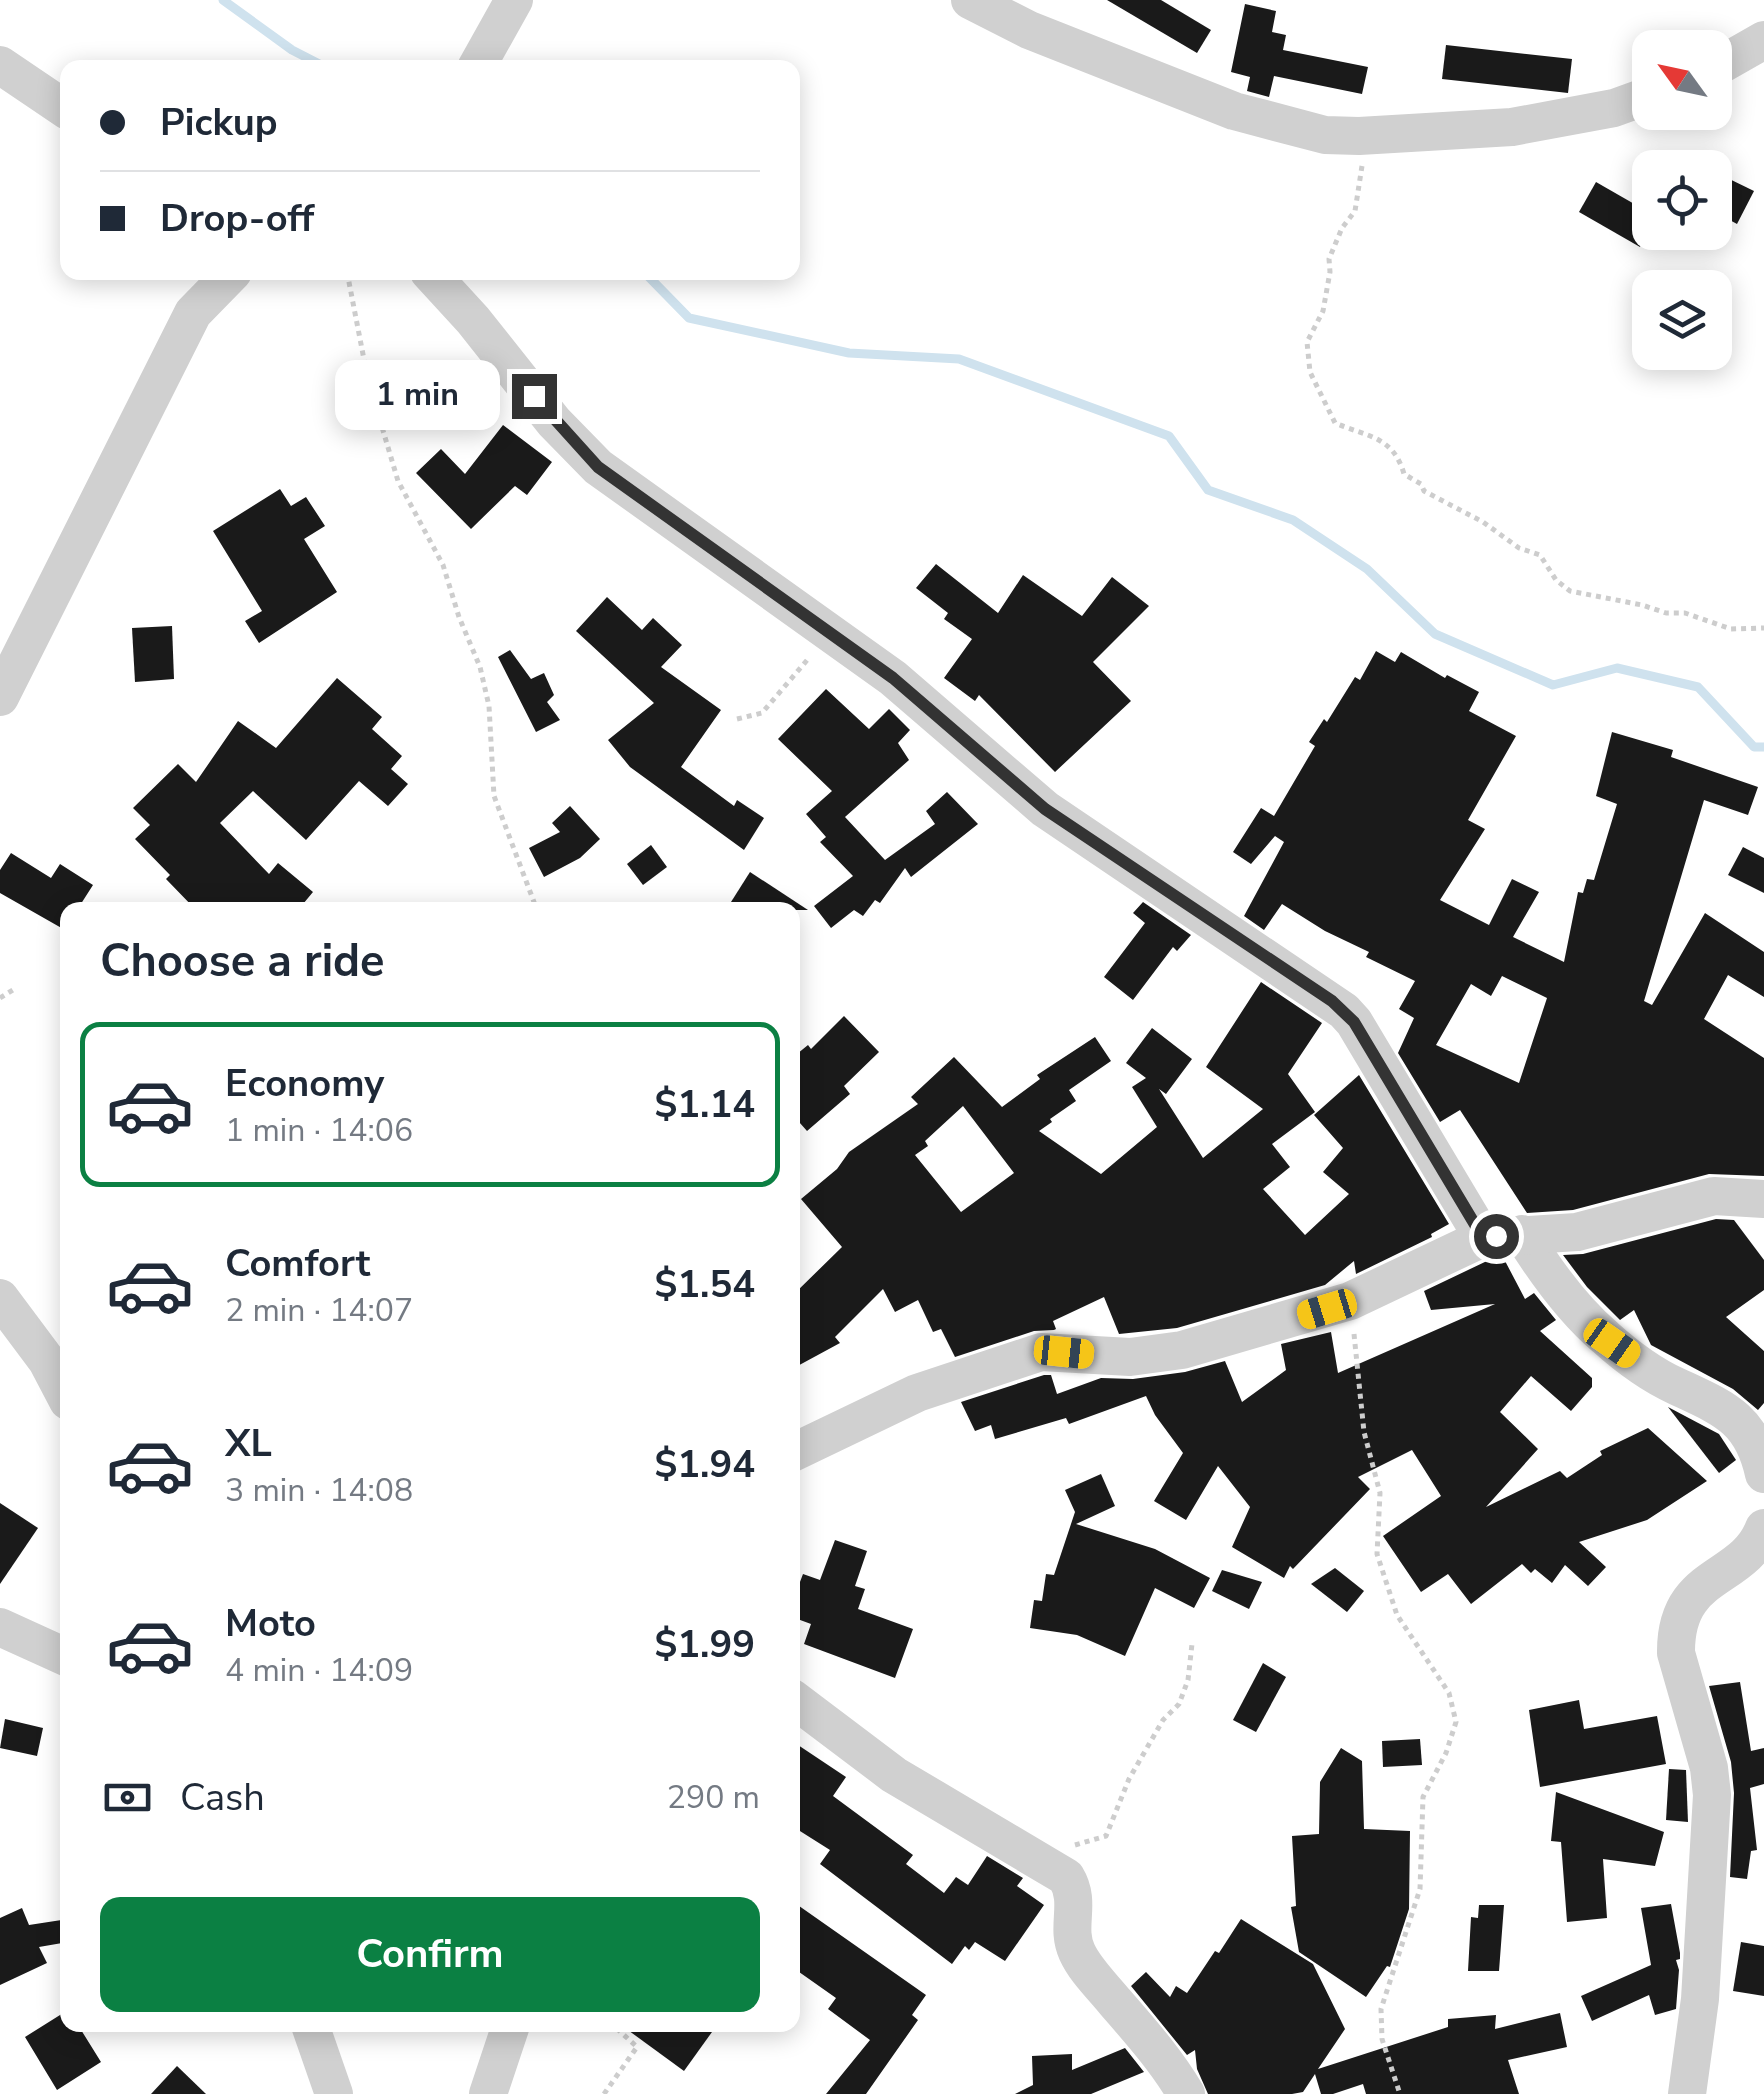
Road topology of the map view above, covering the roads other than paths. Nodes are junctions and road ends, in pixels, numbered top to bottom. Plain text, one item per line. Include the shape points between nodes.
1 (514, 0) edge
2 (970, 0) edge
3 (1764, 40) edge
4 (1732, 58) edge
5 (480, 60) edge
6 (0, 65) edge
7 (1632, 102) edge
8 (60, 106) edge
9 (225, 280) edge
10 (436, 280) edge
11 (0, 697) edge
12 (1764, 1199) edge
13 (1522, 1234) junction
14 (1483, 1238) junction
15 (0, 1298) edge
16 (60, 1386) edge
17 (800, 1449) edge
18 (1764, 1474) edge
19 (1762, 1538) edge
20 (0, 1627) edge
21 (60, 1654) edge
22 (800, 1704) edge
23 (312, 2032) edge
24 (508, 2032) edge
25 (334, 2094) edge
26 (488, 2094) edge
27 (1186, 2094) edge
28 (1687, 2094) edge

1 - 5 street
2 - 7 street via 1248,116 1325,135 1512,127
3 - 4 street
6 - 8 street
9 - 11 street via 192,313
10 - 14 street via 598,467 893,678 1045,809 1344,1012
12 - 13 street via 1714,1196 1590,1229
13 - 14 street
13 - 18 street via 1601,1334 1736,1418
14 - 17 street via 1350,1301 1182,1350 1130,1357 1041,1352 917,1392
15 - 16 street
19 - 28 street via 1696,1589 1676,1637 1712,1795 1700,1999
20 - 21 street
22 - 27 street via 894,1775 1066,1878 1075,1892 1076,1951
23 - 25 street
24 - 26 street

